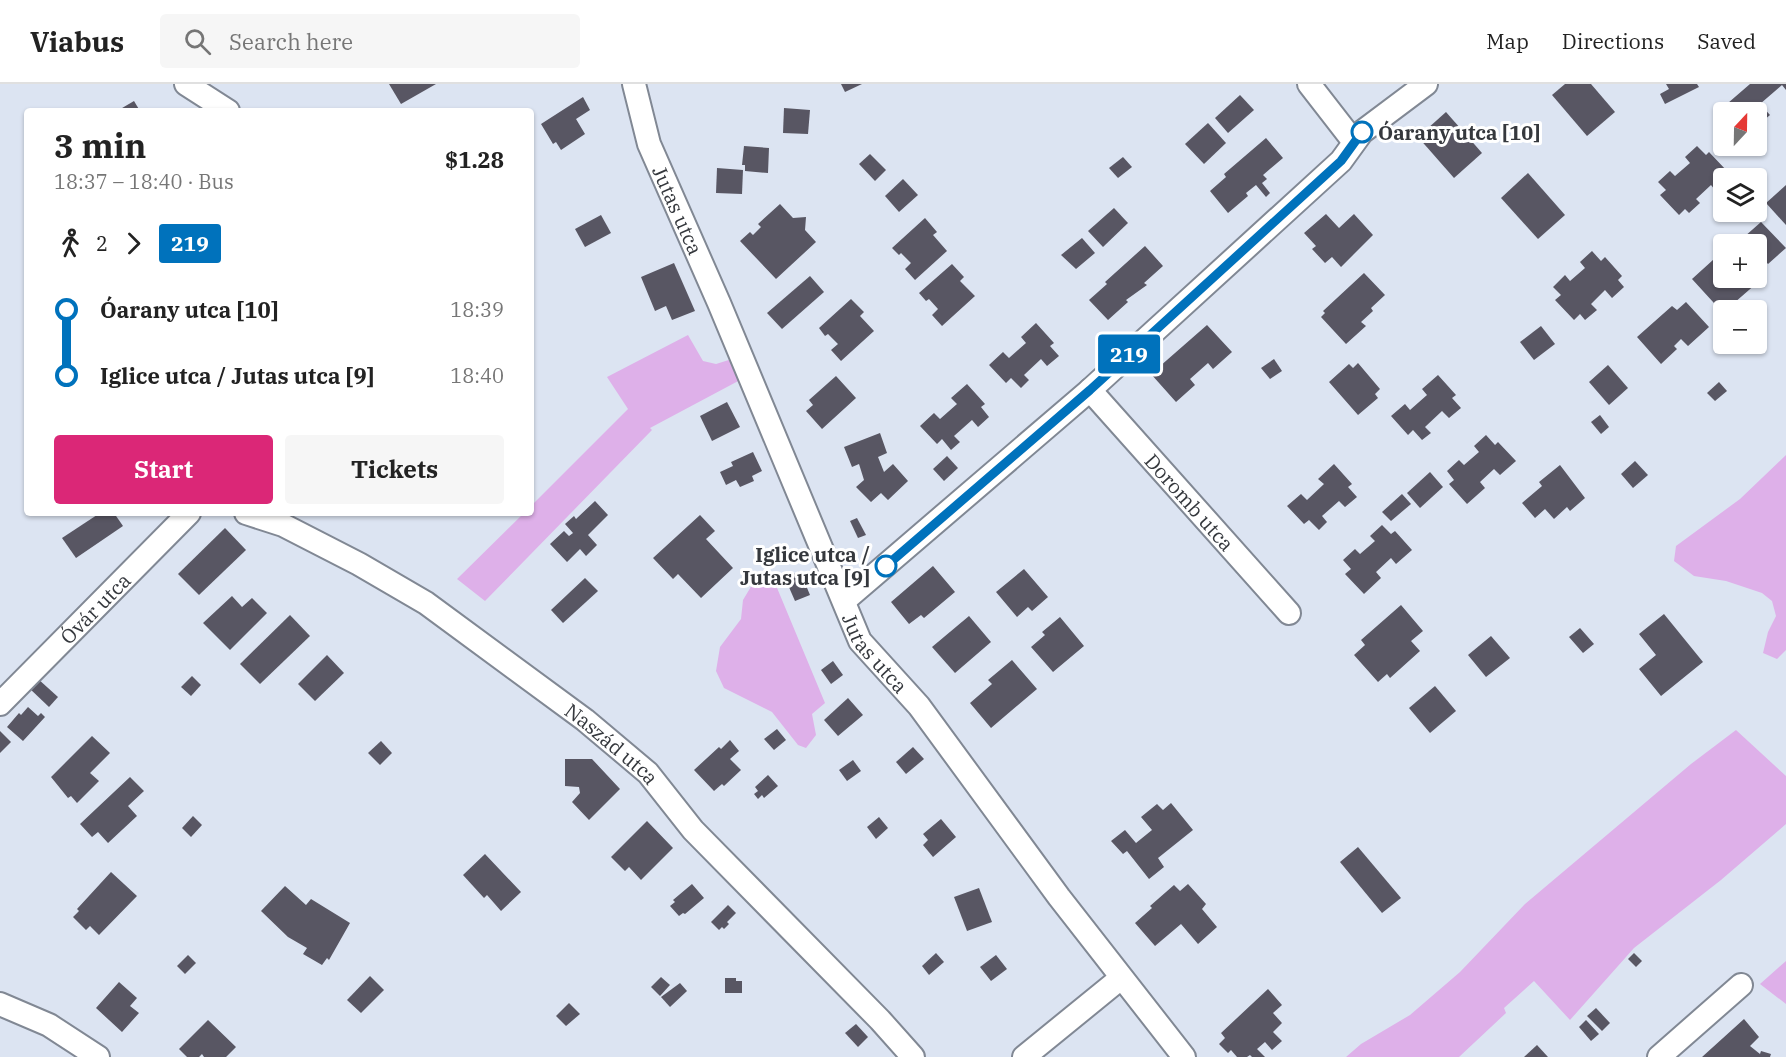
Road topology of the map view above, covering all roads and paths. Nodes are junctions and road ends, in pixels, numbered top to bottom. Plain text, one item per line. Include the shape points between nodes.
1 (186, 84) edge
2 (634, 84) edge
3 (1309, 84) edge
4 (1426, 84) edge
5 (223, 108) edge
6 (1354, 142) junction
7 (1090, 390) junction
8 (186, 516) edge
9 (255, 516) edge
10 (844, 601) junction
11 (1289, 613) dead end
12 (0, 704) edge
13 (1121, 978) junction
14 (1741, 986) dead end
15 (0, 1004) edge
16 (98, 1057) edge
17 (913, 1057) edge
18 (1024, 1057) edge
19 (1184, 1057) edge
20 (1659, 1057) edge

1 - 5 street
2 - 10 street, Jutas utca via 649,144
3 - 6 street
4 - 6 street
6 - 7 street via 1341,161
7 - 10 street
7 - 11 street, Doromb utca
8 - 12 street, Óvár utca
9 - 17 street, Naszád utca via 283,525 426,603 585,720 648,773 693,830
10 - 13 street, Jutas utca via 860,641 919,706
13 - 18 street
13 - 19 street, Jutas utca
14 - 20 street
15 - 16 street via 49,1025

